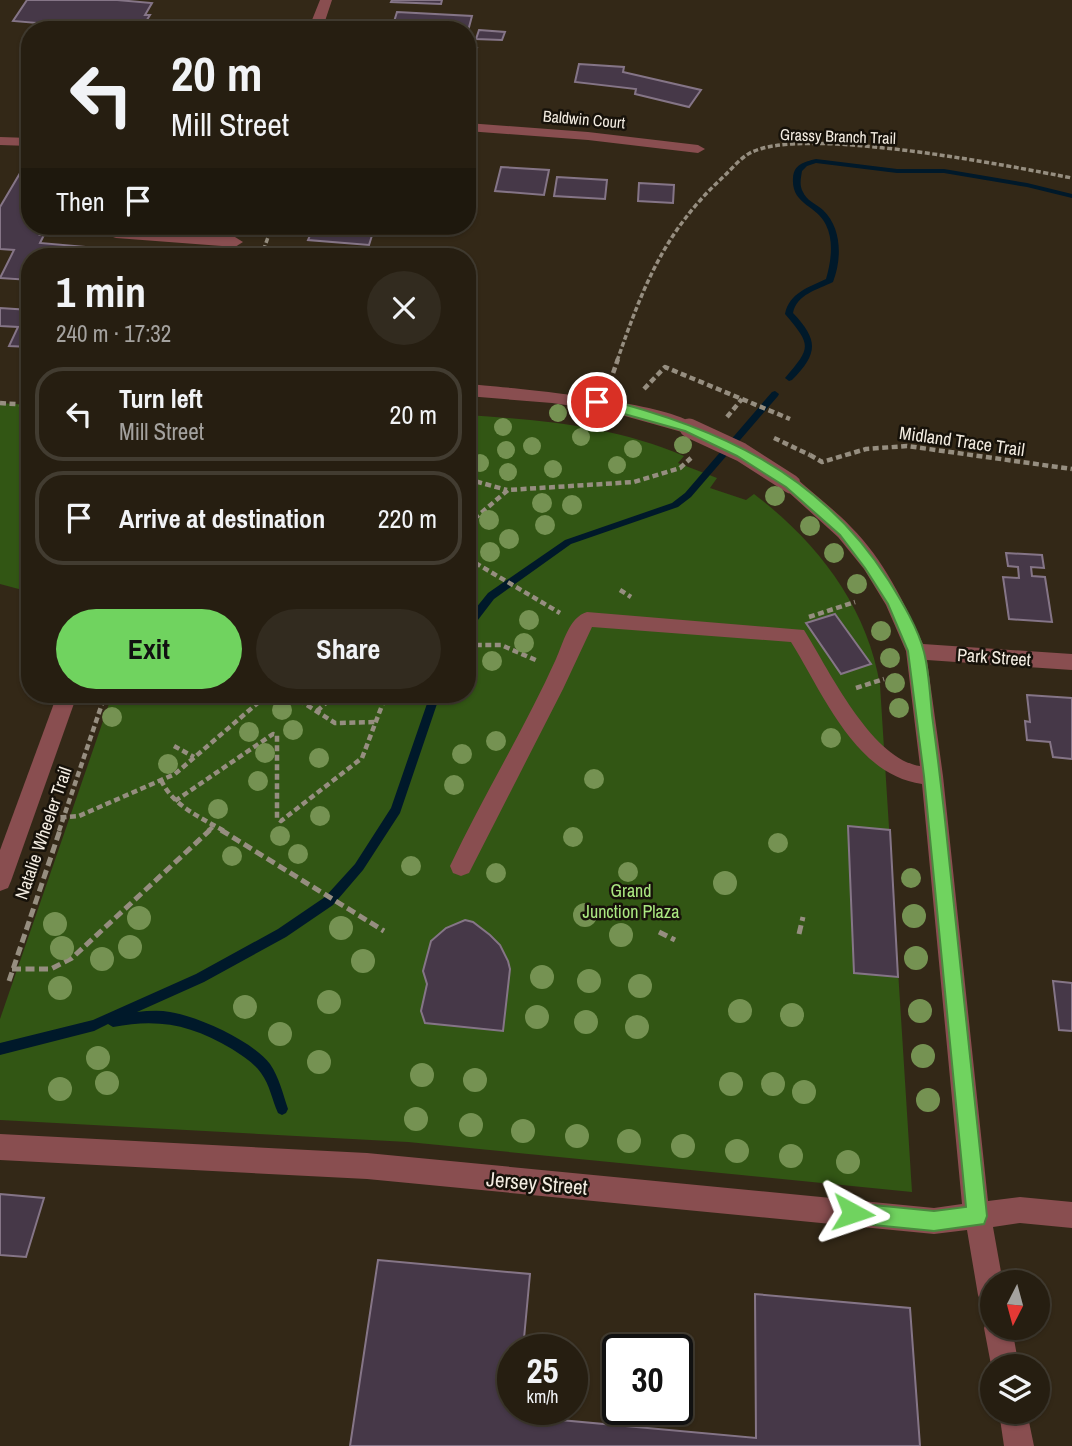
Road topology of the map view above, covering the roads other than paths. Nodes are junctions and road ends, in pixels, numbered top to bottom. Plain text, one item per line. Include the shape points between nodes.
1 (326, 0) edge
2 (318, 21) edge
3 (476, 128) edge
4 (0, 141) edge
5 (21, 142) edge
6 (698, 149) dead end
7 (175, 235) edge
8 (224, 248) edge
9 (476, 391) edge
10 (916, 651) junction
11 (1072, 662) edge
12 (64, 703) edge
13 (932, 776) junction
14 (460, 866) dead end
15 (0, 881) edge
16 (0, 1147) edge
17 (1072, 1215) edge
18 (976, 1216) junction
19 (987, 1270) edge
20 (1015, 1424) edge
21 (1019, 1446) edge

1 - 2 street
3 - 6 street, Baldwin Court
4 - 5 street
7 - 8 street
9 - 10 street, bridge via 597,402 642,412 741,452 791,484 845,532 895,603
10 - 11 street, Park Street
10 - 13 street
12 - 15 street
13 - 14 street via 897,768 873,748 797,635 587,619
13 - 18 street
16 - 18 street, Jersey Street via 367,1166 934,1221
17 - 18 street, Jersey Street via 1020,1210
18 - 19 street
20 - 21 street

